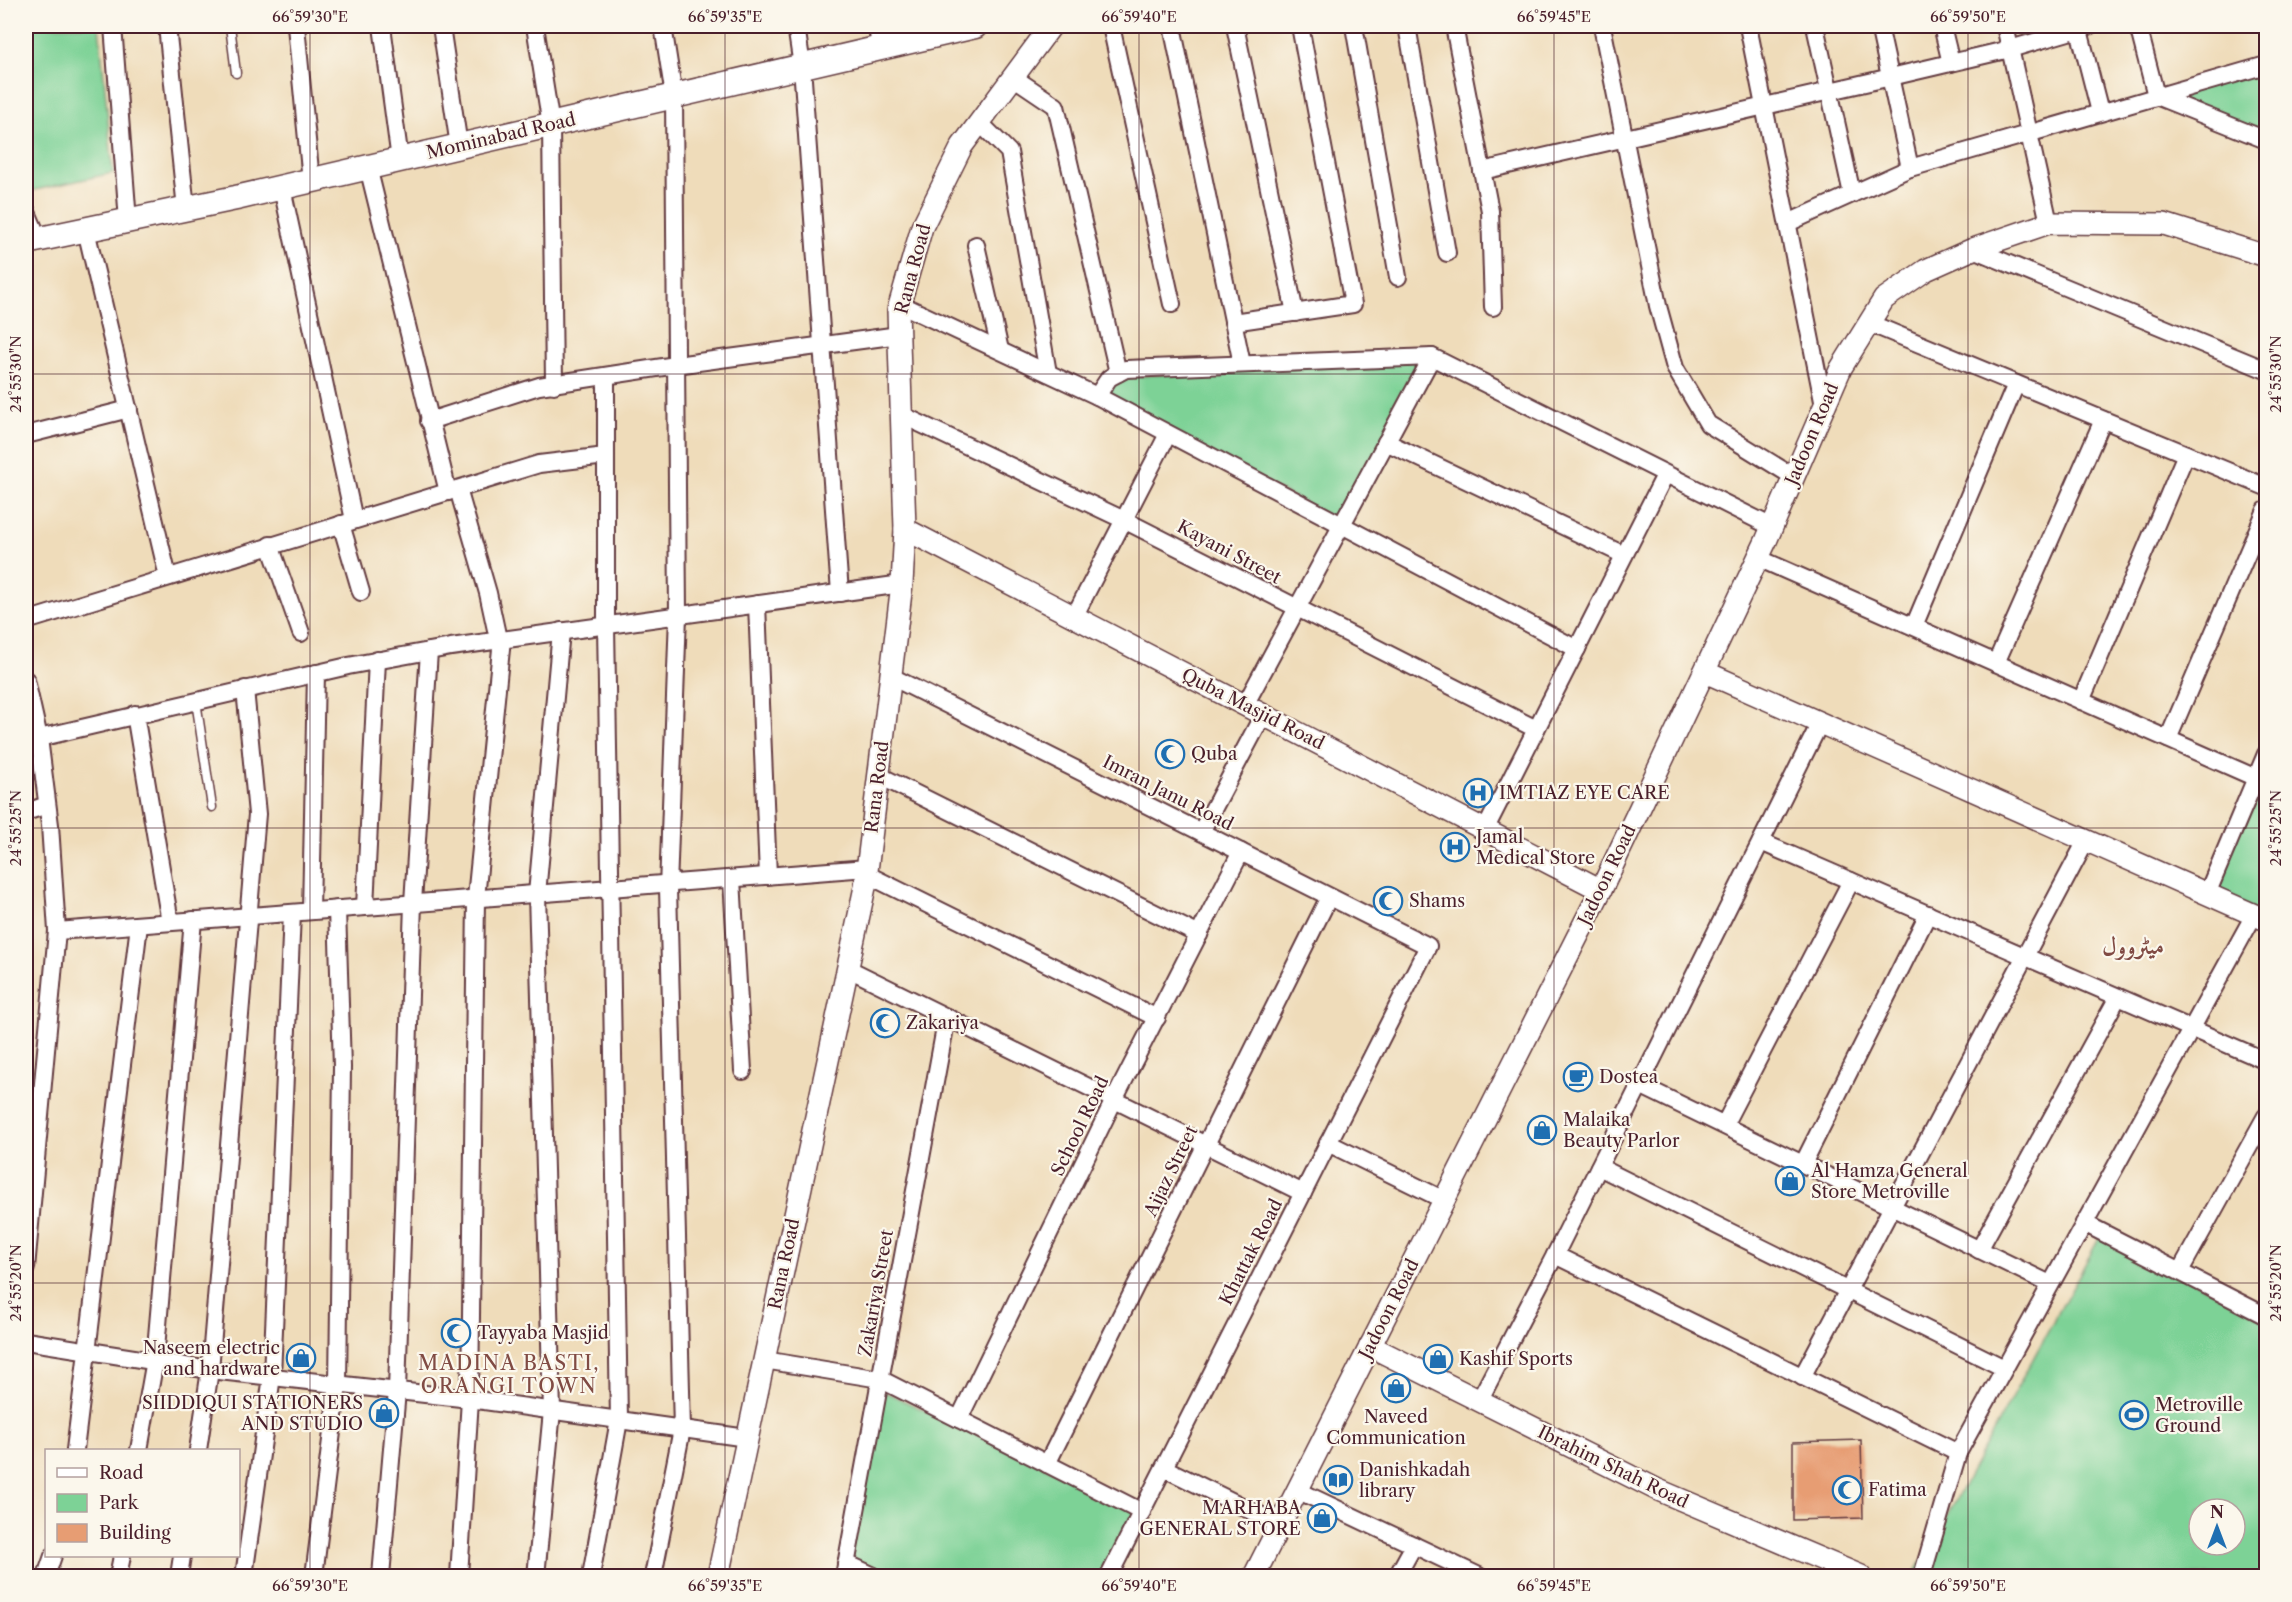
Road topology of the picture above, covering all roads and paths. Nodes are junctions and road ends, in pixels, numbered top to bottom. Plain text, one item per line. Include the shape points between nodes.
1 (114, 26) edge
2 (167, 26) edge
3 (230, 26) edge
4 (296, 26) edge
5 (382, 26) edge
6 (441, 26) edge
7 (535, 26) edge
8 (663, 26) edge
9 (796, 26) edge
10 (975, 26) edge
11 (1051, 26) edge
12 (1111, 26) edge
13 (1172, 26) edge
14 (1234, 26) edge
15 (1300, 26) edge
16 (1354, 26) edge
17 (1407, 26) edge
18 (1454, 26) edge
19 (1602, 26) edge
20 (1748, 26) edge
21 (1815, 26) edge
22 (1879, 26) edge
23 (1942, 26) edge
24 (2005, 26) edge
25 (2082, 26) edge
26 (2138, 26) edge
27 (936, 30) edge
28 (878, 37) edge
29 (2010, 48) junction
30 (1951, 63) junction
31 (2266, 65) edge
32 (802, 66) junction
33 (236, 73) dead end
34 (1013, 77) junction
35 (1891, 77) junction
36 (1831, 90) junction
37 (674, 96) junction
38 (2156, 96) junction
39 (1765, 105) junction
40 (2100, 112) junction
41 (980, 123) junction
42 (551, 125) junction
43 (2029, 132) junction
44 (1624, 138) junction
45 (2266, 140) edge
46 (459, 146) junction
47 (400, 160) junction
48 (368, 167) junction
49 (1910, 168) junction
50 (1482, 171) junction
51 (311, 181) junction
52 (282, 188) junction
53 (1852, 194) junction
54 (186, 209) junction
55 (26, 210) edge
56 (128, 221) junction
57 (1788, 223) junction
58 (2049, 223) junction
59 (86, 230) junction
60 (32, 241) edge
61 (976, 246) dead end
62 (1973, 249) junction
63 (1447, 253) dead end
64 (2266, 256) edge
65 (1398, 277) dead end
66 (900, 304) junction
67 (1172, 304) dead end
68 (1493, 307) dead end
69 (1295, 313) junction
70 (1233, 322) junction
71 (1869, 323) junction
72 (899, 335) junction
73 (821, 346) junction
74 (1000, 351) junction
75 (1432, 357) junction
76 (1242, 364) junction
77 (676, 365) junction
78 (2266, 370) edge
79 (1048, 373) junction
80 (1118, 373) junction
81 (606, 378) junction
82 (554, 384) junction
83 (2016, 384) junction
84 (1097, 396) junction
85 (1824, 406) junction
86 (129, 409) junction
87 (902, 415) junction
88 (2103, 420) junction
89 (429, 422) junction
90 (1168, 434) junction
91 (26, 435) edge
92 (1386, 442) junction
93 (2186, 454) junction
94 (606, 456) junction
95 (1665, 476) junction
96 (1794, 477) junction
97 (2266, 487) edge
98 (453, 490) junction
99 (2266, 510) edge
100 (1124, 520) junction
101 (347, 522) junction
102 (1342, 525) junction
103 (1772, 527) junction
104 (905, 529) junction
105 (270, 546) junction
106 (1624, 555) junction
107 (1758, 558) junction
108 (168, 577) junction
109 (902, 584) junction
110 (361, 592) dead end
111 (840, 593) junction
112 (757, 604) junction
113 (1296, 609) junction
114 (678, 615) junction
115 (1074, 617) junction
116 (26, 621) edge
117 (606, 625) junction
118 (1914, 626) junction
119 (561, 631) junction
120 (301, 633) dead end
121 (500, 639) junction
122 (1577, 649) junction
123 (429, 651) junction
124 (377, 660) junction
125 (1996, 663) junction
126 (1705, 672) junction
127 (316, 673) junction
128 (890, 676) junction
129 (26, 680) edge
130 (245, 689) junction
131 (196, 700) junction
132 (2081, 701) junction
133 (1254, 710) junction
134 (135, 714) junction
135 (1820, 723) junction
136 (1536, 729) junction
137 (2168, 739) junction
138 (32, 740) edge
139 (2266, 754) edge
140 (878, 776) junction
141 (2256, 778) junction
142 (47, 805) junction
143 (212, 807) dead end
144 (26, 812) edge
145 (1485, 830) junction
146 (1201, 832) junction
147 (2086, 841) junction
148 (1761, 842) junction
149 (1241, 852) junction
150 (867, 871) junction
151 (768, 876) junction
152 (732, 879) junction
153 (1851, 880) junction
154 (668, 884) junction
155 (610, 888) junction
156 (1601, 890) junction
157 (537, 894) junction
158 (2206, 894) junction
159 (1329, 897) junction
160 (476, 898) junction
161 (413, 903) junction
162 (365, 907) junction
163 (336, 909) junction
164 (311, 911) junction
165 (292, 913) junction
166 (1928, 914) junction
167 (250, 916) junction
168 (2260, 918) edge
169 (193, 920) junction
170 (170, 922) junction
171 (139, 925) junction
172 (57, 931) junction
173 (1199, 935) junction
174 (1428, 946) joint
175 (2026, 956) junction
176 (847, 968) junction
177 (2118, 997) junction
178 (947, 1017) junction
179 (1157, 1018) junction
180 (2191, 1030) junction
181 (2266, 1061) edge
182 (742, 1071) dead end
183 (1640, 1085) junction
184 (1114, 1100) junction
185 (2266, 1116) edge
186 (1724, 1125) junction
187 (1328, 1143) junction
188 (1206, 1145) junction
189 (1803, 1164) junction
190 (1599, 1167) junction
191 (1303, 1193) junction
192 (1444, 1200) junction
193 (1894, 1208) junction
194 (2085, 1223) junction
195 (1979, 1250) junction
196 (1555, 1255) junction
197 (26, 1268) edge
198 (2180, 1271) junction
199 (2050, 1284) junction
200 (1850, 1292) junction
201 (2266, 1315) edge
202 (26, 1341) edge
203 (1370, 1346) junction
204 (88, 1350) junction
205 (154, 1360) junction
206 (764, 1360) junction
207 (2004, 1368) junction
208 (210, 1370) junction
209 (272, 1376) junction
210 (1802, 1377) junction
211 (880, 1379) junction
212 (338, 1384) junction
213 (397, 1390) junction
214 (470, 1399) junction
215 (1479, 1401) junction
216 (552, 1411) junction
217 (959, 1419) junction
218 (619, 1420) junction
219 (682, 1429) junction
220 (747, 1438) junction
221 (75, 1449) edge
222 (139, 1449) edge
223 (198, 1449) edge
224 (1958, 1453) junction
225 (1047, 1464) junction
226 (1164, 1468) junction
227 (1298, 1490) junction
228 (1142, 1512) junction
229 (1280, 1525) junction
230 (1414, 1545) junction
231 (53, 1557) edge
232 (122, 1557) edge
233 (182, 1557) edge
234 (845, 1570) edge
235 (46, 1576) edge
236 (118, 1576) edge
237 (179, 1576) edge
238 (244, 1576) edge
239 (314, 1576) edge
240 (381, 1576) edge
241 (459, 1576) edge
242 (537, 1576) edge
243 (591, 1576) edge
244 (653, 1576) edge
245 (718, 1576) edge
246 (874, 1576) edge
247 (1109, 1576) edge
248 (1254, 1576) edge
249 (1397, 1576) edge
250 (1479, 1576) edge
251 (1861, 1576) edge
252 (1922, 1576) edge

1 - 56 street
2 - 54 street
3 - 33 lane
4 - 51 street
5 - 47 street
6 - 46 street
7 - 42 street
8 - 37 street
9 - 32 street
10 - 27 main road, Mominabad Road
11 - 34 street, Rana Road
12 - 67 street
13 - 70 street
14 - 69 street
15 - 69 street via 1353,304
16 - 65 street
17 - 63 street
18 - 50 street
19 - 44 street
20 - 39 street
21 - 36 street
22 - 35 street
23 - 30 street
24 - 29 street
25 - 29 street
25 - 40 street
26 - 38 street
27 - 28 main road, Mominabad Road
28 - 32 main road, Mominabad Road
29 - 30 street
29 - 43 street
30 - 35 street
31 - 38 street
32 - 37 main road, Mominabad Road
32 - 73 street
34 - 41 street, Rana Road
34 - 80 street via 1056,106
35 - 36 street
35 - 49 street
36 - 39 street
36 - 53 street
37 - 42 main road, Mominabad Road
37 - 77 street
38 - 40 street
38 - 45 street
39 - 44 street
39 - 57 street
40 - 43 street
41 - 66 street, Rana Road via 962,146 922,226
41 - 79 street via 1009,152
42 - 46 main road, Mominabad Road
42 - 82 street
43 - 49 street
43 - 58 street
44 - 50 street
44 - 96 street via 1658,306 1675,368 1708,424
46 - 47 main road, Mominabad Road
47 - 48 main road, Mominabad Road
48 - 51 main road, Mominabad Road
48 - 89 street
49 - 53 street
50 - 68 street via 1490,212
51 - 52 main road, Mominabad Road
52 - 54 main road, Mominabad Road
52 - 101 street
53 - 57 street
54 - 56 main road, Mominabad Road
55 - 60 street
56 - 59 main road, Mominabad Road
57 - 85 street
58 - 62 street, Jadoon Road
58 - 64 street, Jadoon Road via 2164,224
59 - 60 main road, Mominabad Road
59 - 86 street
61 - 74 street
62 - 71 street, Jadoon Road via 1926,270 1884,299
62 - 78 street
66 - 72 street, Rana Road
66 - 74 street
69 - 70 street
70 - 76 street
71 - 83 street
71 - 85 street, Jadoon Road via 1841,368
72 - 73 street
72 - 87 street, Rana Road
73 - 77 street
73 - 111 street
74 - 79 street
75 - 76 street
75 - 92 street
75 - 95 street
76 - 80 street via 1126,369
77 - 81 street
77 - 114 street
79 - 84 street
80 - 84 street via 1109,378
81 - 82 street
81 - 94 street
82 - 89 street
83 - 88 street
83 - 118 street
84 - 90 street
85 - 96 street, Jadoon Road
86 - 91 street
86 - 108 street
87 - 100 street, Kayani Street
87 - 104 street, Rana Road
88 - 93 street
88 - 125 street
89 - 98 street
90 - 100 street
90 - 102 street
92 - 102 street
92 - 106 street
93 - 97 street
93 - 132 street
94 - 98 street via 539,464
94 - 117 street
95 - 103 street
95 - 106 street
96 - 103 street, Jadoon Road
98 - 101 street
98 - 121 street
99 - 137 street
100 - 113 street, Kayani Street
100 - 115 street
101 - 105 street
101 - 110 street
102 - 113 street
102 - 122 street
103 - 107 street, Jadoon Road
104 - 109 street, Rana Road
104 - 115 street, Quba Masjid Road
105 - 108 street
105 - 120 street
106 - 122 street
107 - 118 street
107 - 126 street, Jadoon Road
108 - 116 street
109 - 111 street
109 - 128 street, Rana Road
111 - 112 street
112 - 114 street
112 - 151 street
113 - 133 street
113 - 136 street, Kayani Street
114 - 117 street
114 - 154 street
115 - 133 street, Quba Masjid Road
117 - 119 street
117 - 155 street
118 - 125 street
119 - 121 street
119 - 157 street
121 - 123 street
121 - 160 street
122 - 136 street
123 - 124 street
123 - 161 street
124 - 127 street
124 - 162 street
125 - 132 street
126 - 135 street
126 - 156 street, Jadoon Road
127 - 130 street
127 - 164 street
128 - 140 street, Rana Road
128 - 146 street, Imran Janu Road
129 - 138 street
130 - 131 street
130 - 167 street via 257,814
131 - 134 street
131 - 143 lane
132 - 137 street
133 - 145 street, Quba Masjid Road
133 - 146 street
134 - 138 street
134 - 170 street
135 - 147 street
135 - 148 street
136 - 145 street
137 - 141 street
138 - 142 street
139 - 141 street
140 - 150 street, Rana Road
140 - 173 street
141 - 158 street
142 - 144 street
142 - 172 street
145 - 156 street, Quba Masjid Road
146 - 149 street, Imran Janu Road
147 - 158 street
147 - 175 street
148 - 153 street
148 - 183 street
149 - 159 street, Imran Janu Road
149 - 173 street, School Road
150 - 151 street
150 - 176 street, Rana Road
150 - 179 street
151 - 152 street
152 - 154 street
152 - 182 street
153 - 166 street
153 - 186 street
154 - 155 street
154 - 219 street
155 - 157 street
155 - 218 street
156 - 192 street, Jadoon Road
157 - 160 street
157 - 216 street
158 - 168 street
159 - 174 street, Imran Janu Road
159 - 188 street, Aijaz Street
160 - 161 street
160 - 214 street
161 - 162 street
161 - 213 street
162 - 163 street
163 - 164 street
163 - 212 street via 342,1067
164 - 165 street
165 - 167 street
165 - 209 street
166 - 175 street
166 - 189 street
167 - 169 street
167 - 208 street
168 - 180 street
169 - 170 street
169 - 205 street
170 - 171 street
171 - 172 street
171 - 204 street
172 - 197 street
173 - 179 street, School Road
174 - 187 street, Khattak Road
175 - 177 street
175 - 193 street
176 - 178 street
176 - 206 street, Rana Road
177 - 180 street
177 - 195 street
178 - 184 street
178 - 211 street, Zakariya Street
179 - 184 street, School Road
180 - 181 street
180 - 194 street
183 - 186 street
183 - 190 street
184 - 188 street
184 - 217 street, School Road
185 - 198 street
186 - 189 street
187 - 191 street, Khattak Road
187 - 192 street
188 - 191 street
188 - 225 street, Aijaz Street
189 - 193 street
190 - 196 street
190 - 200 street
191 - 226 street, Khattak Road
192 - 203 street, Jadoon Road
193 - 195 street
193 - 200 street
194 - 198 street
194 - 199 street
195 - 199 street
196 - 210 street
196 - 215 street
198 - 201 street
199 - 207 street
200 - 207 street
200 - 210 street
202 - 204 street
203 - 215 street, Ibrahim Shah Road
203 - 227 street, Jadoon Road
204 - 205 street
204 - 221 street
205 - 208 street
205 - 222 street
206 - 211 street
206 - 220 street, Rana Road
207 - 224 street
208 - 209 street
208 - 223 street
209 - 212 street
209 - 238 street
210 - 224 street
211 - 217 street
211 - 234 street, Zakariya Street
212 - 213 street
212 - 239 street
213 - 214 street
213 - 240 street
214 - 216 street
214 - 241 street
215 - 251 street, Ibrahim Shah Road via 1656,1489
216 - 218 street
216 - 242 street
217 - 225 street
218 - 219 street
218 - 243 street
219 - 220 street
219 - 244 street
220 - 245 street, Rana Road
224 - 252 street
225 - 228 street
226 - 228 street, Khattak Road
226 - 229 street
227 - 229 street, Jadoon Road
227 - 230 street
228 - 247 street, Khattak Road
229 - 248 street, Jadoon Road
230 - 249 street
230 - 250 street
231 - 235 street
232 - 236 street
233 - 237 street
234 - 246 street

